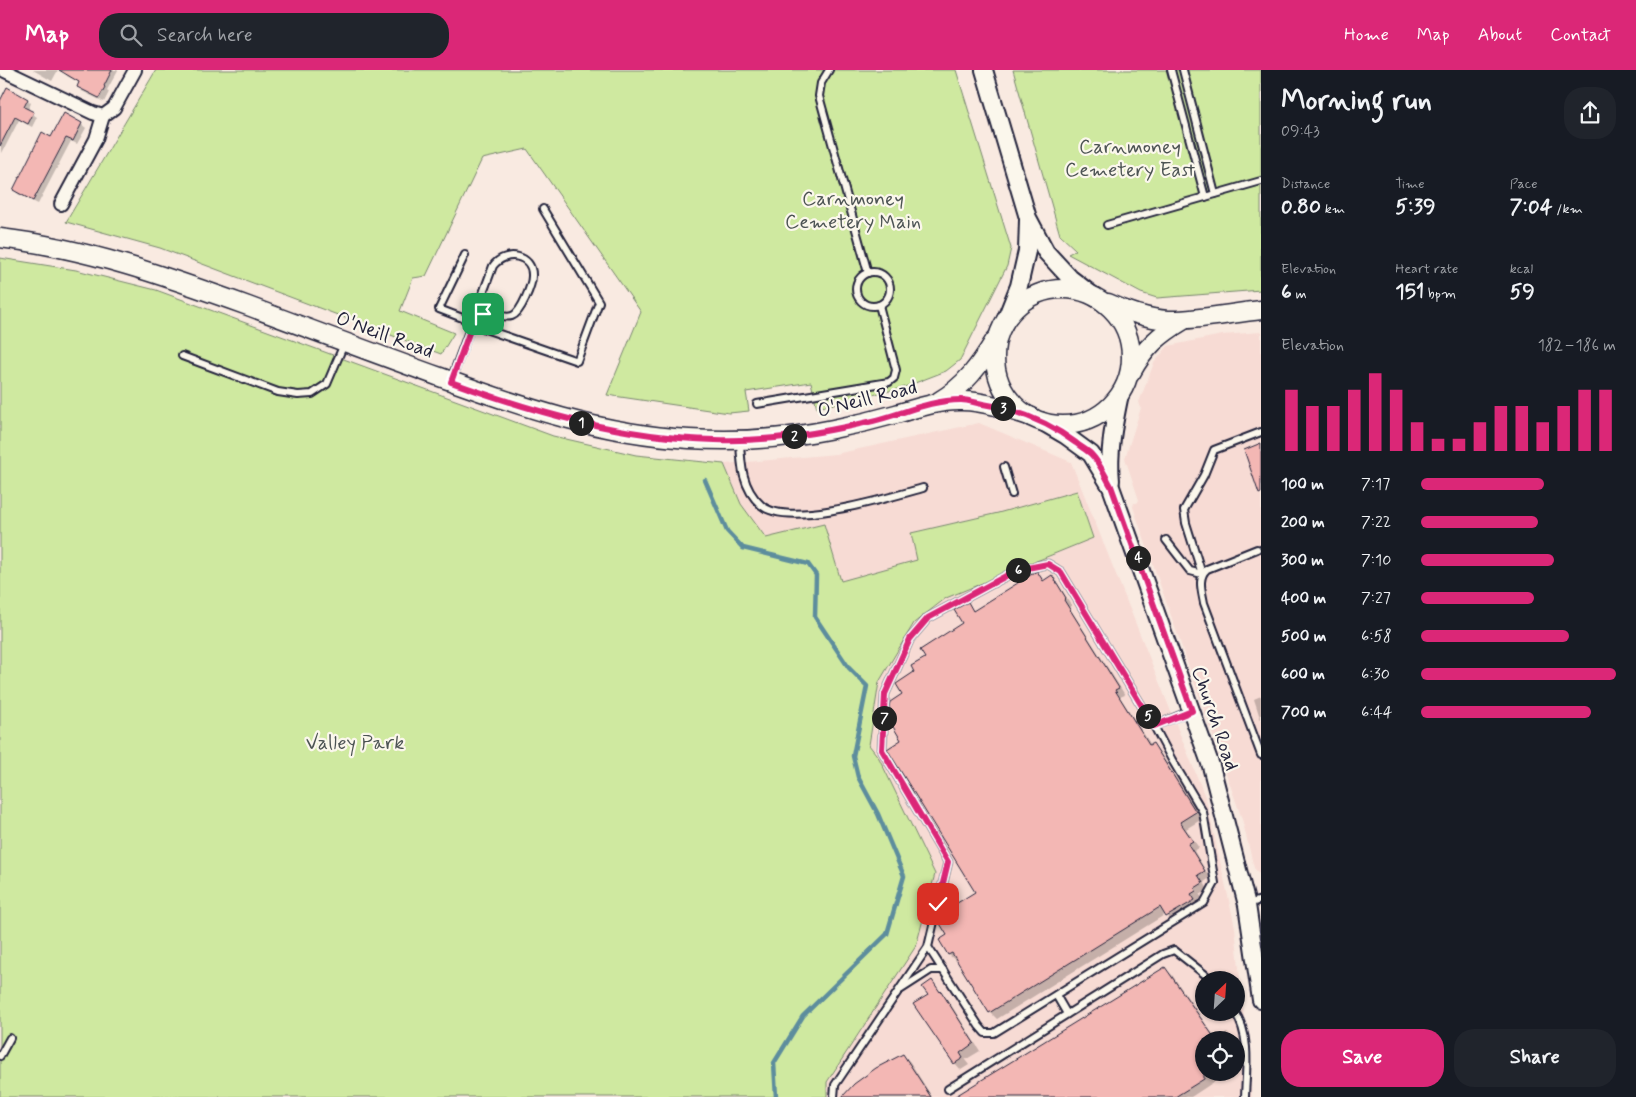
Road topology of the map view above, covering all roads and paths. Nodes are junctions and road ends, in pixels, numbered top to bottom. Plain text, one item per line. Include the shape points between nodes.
1 (3, 70) edge
2 (135, 70) edge
3 (829, 70) edge
4 (984, 70) edge
5 (1172, 70) edge
6 (1184, 70) edge
7 (103, 116) junction
8 (1261, 181) edge
9 (1216, 194) junction
10 (1205, 197) junction
11 (61, 204) dead end
12 (543, 209) dead end
13 (1028, 218) junction
14 (1107, 225) dead end
15 (0, 238) edge
16 (465, 255) dead end
17 (868, 274) junction
18 (1097, 299) junction
19 (878, 305) junction
20 (1261, 310) edge
21 (474, 319) junction
22 (1184, 320) junction
23 (1002, 327) junction
24 (344, 342) junction
25 (182, 356) dead end
26 (1128, 378) junction
27 (451, 382) junction
28 (1120, 394) junction
29 (937, 402) junction
30 (757, 404) dead end
31 (1036, 419) junction
32 (1261, 432) edge
33 (740, 440) junction
34 (1004, 467) dead end
35 (1111, 486) junction
36 (924, 488) dead end
37 (1012, 494) dead end
38 (1166, 540) dead end
39 (1257, 548) dead end
40 (1202, 574) junction
41 (1192, 711) junction
42 (1154, 726) junction
43 (1261, 755) edge
44 (1254, 902) edge
45 (928, 947) junction
46 (943, 970) junction
47 (1201, 971) edge
48 (897, 992) junction
49 (1056, 995) junction
50 (1261, 1000) edge
51 (1067, 1014) junction
52 (1239, 1021) edge
53 (10, 1038) dead end
54 (0, 1056) edge
55 (948, 1090) dead end
56 (834, 1097) edge
57 (1246, 1097) edge

1 - 7 street
2 - 7 street via 114,108
3 - 17 lane via 821,82 819,96
4 - 13 street
5 - 10 lane
6 - 9 lane
7 - 11 street via 96,138
8 - 9 lane
9 - 10 lane
10 - 14 lane
12 - 21 lane via 600,302 577,362 485,329
13 - 18 street via 1046,252 1070,278
13 - 23 street via 1027,251 1019,286
15 - 24 main road, O'Neill Road via 90,254 145,270
16 - 21 lane via 439,309
17 - 19 lane via 860,279 857,294 864,303
17 - 19 lane via 874,272 885,277 890,287 888,298
18 - 22 main road via 1122,310 1166,320
18 - 23 main road via 1067,289 1051,290 1023,302
18 - 26 main road via 1110,308 1127,334 1130,348
19 - 30 lane via 896,370 894,378 889,382
20 - 22 main road
21 - 21 lane via 498,260 515,255 527,263 532,276 518,312 504,317 487,313
21 - 27 lane
22 - 26 main road via 1144,350
23 - 29 main road, O'Neill Road via 983,360 964,383
23 - 31 main road via 995,357 1002,386 1014,404
24 - 25 lane via 327,384 312,394 278,392
24 - 27 main road, O'Neill Road
26 - 28 main road
27 - 33 main road, O'Neill Road via 598,427 686,439
28 - 31 main road via 1110,406 1085,421 1055,424
28 - 35 street, Church Road via 1110,444
29 - 31 main road, O'Neill Road via 962,400 1006,408
29 - 33 main road, O'Neill Road via 834,429
31 - 35 street, Church Road via 1065,434 1091,454
32 - 40 lane via 1214,450 1184,510
33 - 36 lane via 741,468 748,489 761,505 773,512 787,515 832,510
34 - 37 lane
35 - 41 street, Church Road
38 - 40 lane via 1190,571
39 - 40 lane
40 - 43 lane via 1204,603
41 - 42 lane
41 - 44 street, Church Road
42 - 45 lane via 1061,572 1048,564 1017,570 928,618 910,639 885,694 882,750 948,862
42 - 49 lane via 1203,812 1215,883 1204,903
44 - 50 street, Church Road
45 - 46 lane
45 - 48 lane
46 - 48 lane via 931,970
46 - 49 lane via 985,1033 994,1033
47 - 51 lane via 1174,950
48 - 56 lane via 835,1085
49 - 51 lane
51 - 55 lane
52 - 57 lane via 1246,1044
53 - 54 lane

